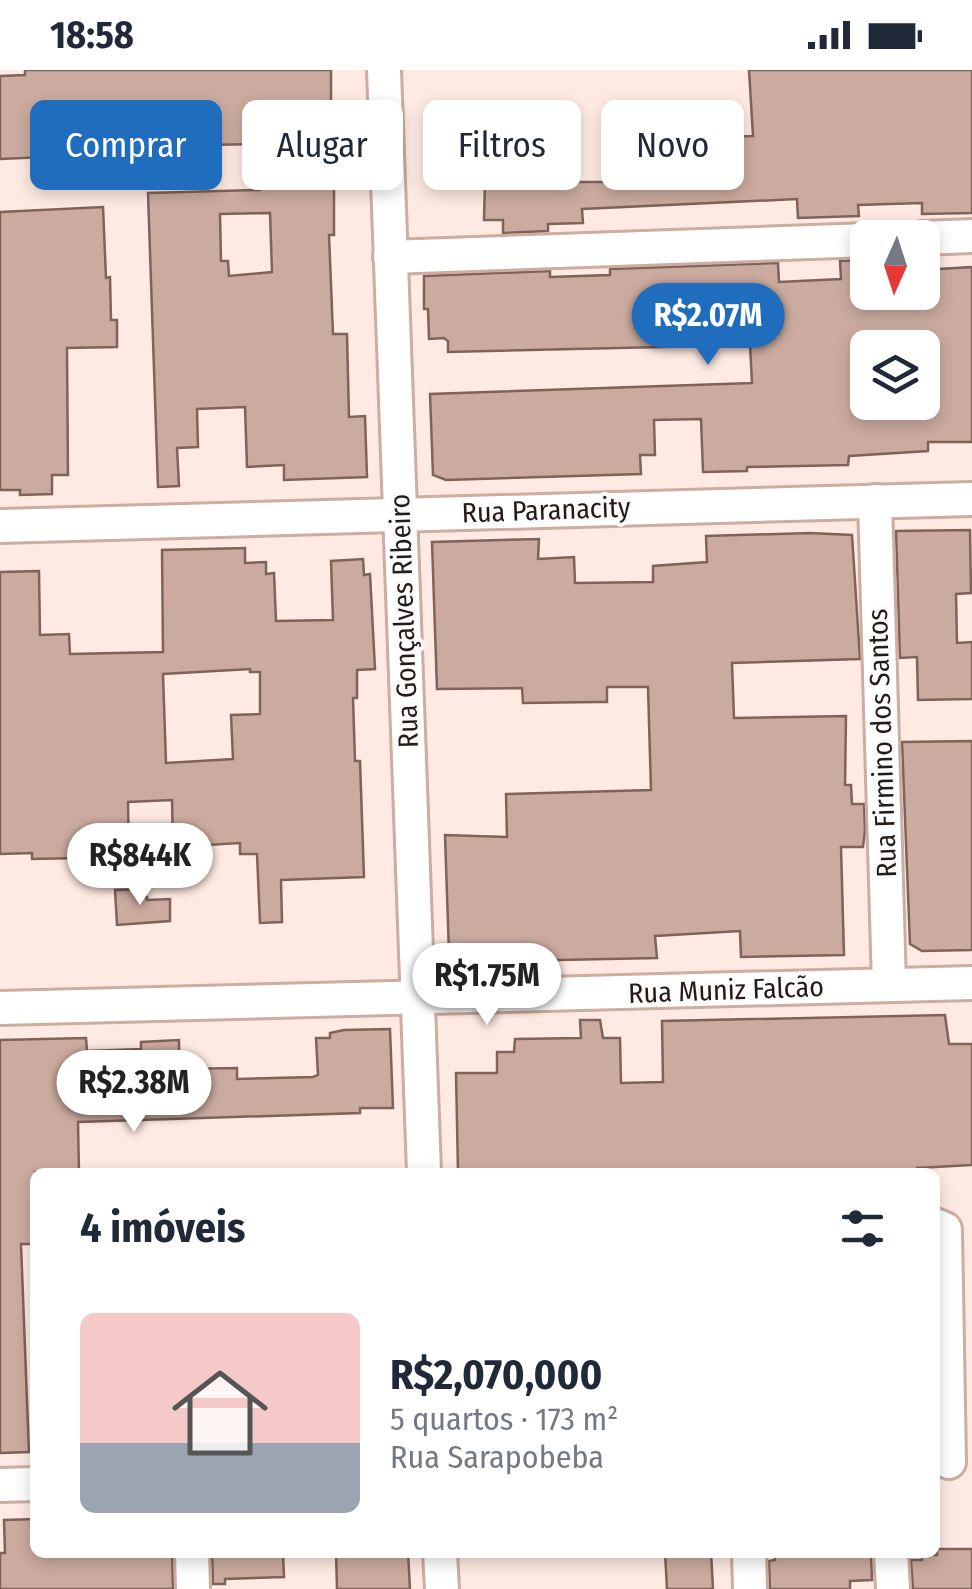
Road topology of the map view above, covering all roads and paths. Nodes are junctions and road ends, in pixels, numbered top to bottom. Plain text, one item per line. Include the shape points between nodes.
1 (384, 70) edge
2 (972, 236) edge
3 (940, 237) edge
4 (850, 241) edge
5 (390, 257) junction
6 (972, 498) edge
7 (874, 501) junction
8 (402, 514) junction
9 (0, 526) edge
10 (972, 983) edge
11 (889, 985) junction
12 (416, 999) junction
13 (0, 1008) edge
14 (424, 1168) edge
15 (951, 1229) edge
16 (952, 1462) edge
17 (30, 1484) edge
18 (0, 1485) edge
19 (192, 1558) edge
20 (440, 1558) edge
21 (749, 1558) edge
22 (891, 1558) edge
23 (193, 1589) edge
24 (442, 1589) edge
25 (750, 1589) edge
26 (893, 1589) edge

1 - 5 street, Rua Gonçalves Ribeiro
2 - 3 street
4 - 5 street
5 - 8 street, Rua Gonçalves Ribeiro
6 - 7 street, Rua Paranacity
7 - 8 street, Rua Paranacity
7 - 11 street, Rua Firmino dos Santos
8 - 9 street, Rua Paranacity
8 - 12 street, Rua Gonçalves Ribeiro
10 - 11 street, Rua Muniz Falcão
11 - 12 street, Rua Muniz Falcão
12 - 13 street, Rua Muniz Falcão
12 - 14 street, Rua Gonçalves Ribeiro
15 - 16 street
17 - 18 street
19 - 23 street
20 - 24 street
21 - 25 street
22 - 26 street

